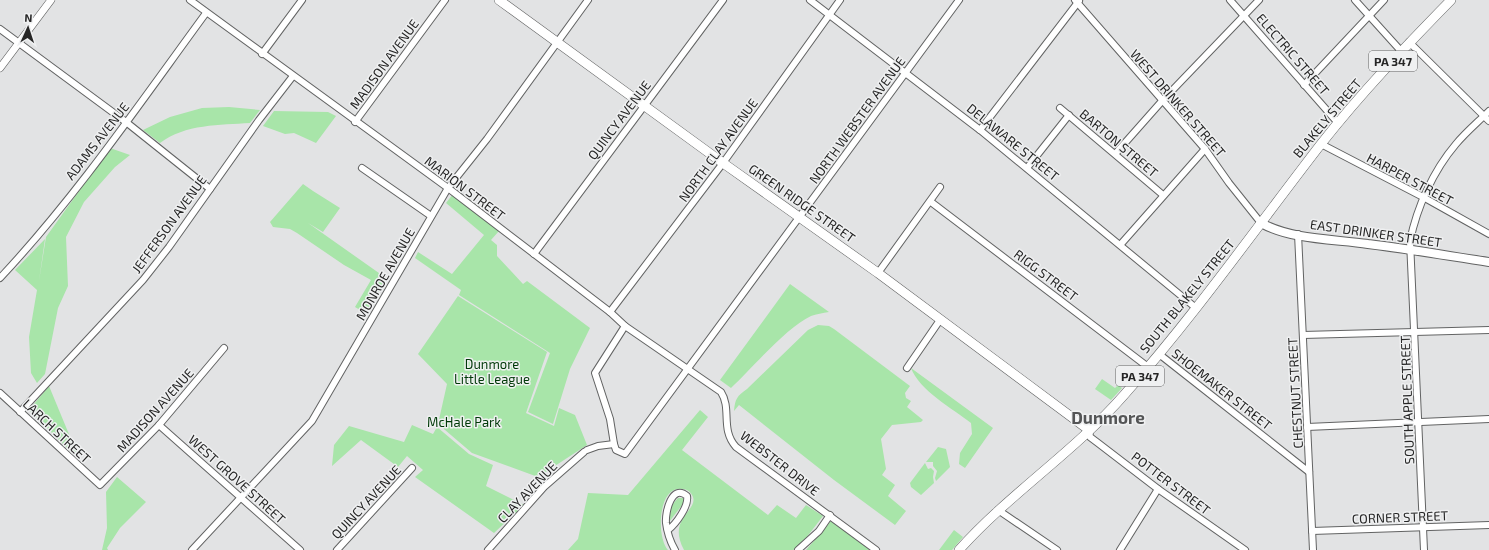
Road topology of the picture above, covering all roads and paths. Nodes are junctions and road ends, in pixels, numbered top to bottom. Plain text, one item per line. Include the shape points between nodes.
1 (51, 0) edge
2 (190, 0) edge
3 (302, 0) edge
4 (445, 0) edge
5 (500, 0) edge
6 (588, 0) edge
7 (722, 0) edge
8 (810, 0) edge
9 (840, 0) edge
10 (959, 0) edge
11 (1230, 0) edge
12 (1259, 0) edge
13 (1355, 0) edge
14 (1384, 0) edge
15 (1451, 0) edge
16 (1077, 1) edge
17 (206, 13) junction
18 (829, 14) junction
19 (1245, 16) junction
20 (1369, 16) junction
21 (0, 29) edge
22 (19, 42) junction
23 (1409, 42) junction
24 (557, 43) junction
25 (1401, 51) junction
26 (262, 54) junction
27 (0, 68) edge
28 (906, 72) junction
29 (293, 76) junction
30 (1304, 85) junction
31 (1162, 101) junction
32 (644, 105) junction
33 (1060, 108) dead end
34 (1487, 114) edge
35 (1069, 115) junction
36 (1489, 121) edge
37 (126, 122) junction
38 (355, 122) junction
39 (1338, 123) junction
40 (980, 130) junction
41 (1321, 144) junction
42 (1206, 149) junction
43 (1116, 153) junction
44 (723, 164) junction
45 (362, 168) dead end
46 (1027, 168) junction
47 (940, 187) dead end
48 (210, 188) junction
49 (448, 188) junction
50 (1163, 195) junction
51 (1423, 197) junction
52 (931, 202) junction
53 (431, 216) junction
54 (801, 217) junction
55 (1261, 223) junction
56 (1298, 234) junction
57 (1489, 234) edge
58 (1121, 244) junction
59 (1410, 249) junction
60 (534, 254) junction
61 (1489, 262) edge
62 (878, 273) junction
63 (0, 278) edge
64 (1196, 308) junction
65 (610, 312) junction
66 (940, 320) junction
67 (625, 326) junction
68 (1489, 330) edge
69 (1415, 331) junction
70 (1303, 335) junction
71 (224, 348) dead end
72 (1159, 354) junction
73 (1148, 367) junction
74 (907, 368) dead end
75 (689, 369) junction
76 (0, 393) edge
77 (725, 398) joint
78 (20, 412) junction
79 (1489, 419) edge
80 (1418, 422) junction
81 (159, 425) junction
82 (1307, 427) junction
83 (1089, 430) junction
84 (614, 444) junction
85 (412, 468) dead end
86 (1309, 472) junction
87 (100, 485) joint
88 (1158, 489) junction
89 (241, 498) junction
90 (998, 510) junction
91 (830, 515) junction
92 (1489, 525) edge
93 (1423, 527) junction
94 (668, 530) junction
95 (1312, 531) junction
96 (1314, 549) edge
97 (192, 550) edge
98 (300, 550) edge
99 (337, 550) edge
100 (488, 550) edge
101 (676, 550) edge
102 (798, 550) edge
103 (876, 550) edge
104 (959, 550) edge
105 (1057, 550) edge
106 (1120, 550) edge
107 (1245, 550) edge
108 (1424, 550) edge

1 - 22 street
2 - 17 street, MARION STREET
3 - 26 street
4 - 38 street, MADISON AVENUE
5 - 24 main road, GREEN RIDGE STREET
6 - 24 street, MONROE AVENUE
7 - 32 street, QUINCY AVENUE
8 - 18 street, DELAWARE STREET
9 - 18 street, NORTH CLAY AVENUE
10 - 28 street, NORTH WEBSTER AVENUE
11 - 19 street, ELECTRIC STREET
12 - 19 street
13 - 20 street
14 - 20 street
15 - 23 main road, BLAKELY STREET / PA 347
16 - 31 street, WEST DRINKER STREET
16 - 40 street
17 - 26 street, MARION STREET
17 - 37 street, ADAMS AVENUE
18 - 28 street, DELAWARE STREET
18 - 44 street, NORTH CLAY AVENUE
19 - 30 street, ELECTRIC STREET
19 - 31 street
20 - 25 street
20 - 30 street
21 - 22 street
22 - 27 street
22 - 37 street
23 - 25 main road, BLAKELY STREET / PA 347
23 - 34 street
24 - 32 main road, GREEN RIDGE STREET
24 - 49 street, MONROE AVENUE
25 - 39 main road, BLAKELY STREET / PA 347
26 - 29 street, MARION STREET
28 - 40 street, DELAWARE STREET
28 - 54 street, NORTH WEBSTER AVENUE
29 - 38 street, MARION STREET
29 - 48 street, JEFFERSON AVENUE
30 - 39 street, ELECTRIC STREET
31 - 42 street, WEST DRINKER STREET
31 - 43 street
32 - 44 main road, GREEN RIDGE STREET
32 - 60 street, QUINCY AVENUE
33 - 35 street, BARTON STREET
34 - 36 street
34 - 51 street, SOUTH APPLE STREET via 1451,150
35 - 43 street, BARTON STREET
35 - 46 street
37 - 48 street
37 - 63 street, ADAMS AVENUE via 28,248
38 - 49 street, MARION STREET
39 - 41 main road, BLAKELY STREET / PA 347
40 - 46 street, DELAWARE STREET
41 - 51 street, HARPER STREET
41 - 55 main road, BLAKELY STREET / PA 347
42 - 50 street
42 - 55 street, WEST DRINKER STREET
43 - 50 street, BARTON STREET
44 - 54 main road, GREEN RIDGE STREET
44 - 65 street, NORTH CLAY AVENUE
45 - 53 street
46 - 58 street, DELAWARE STREET
47 - 52 street
48 - 78 street, JEFFERSON AVENUE via 171,245 143,280
49 - 53 street, MONROE AVENUE
49 - 60 street, MARION STREET
50 - 58 street
51 - 57 street, HARPER STREET
51 - 59 street, SOUTH APPLE STREET via 1412,231
52 - 62 street
52 - 73 street, RIGG STREET
53 - 89 street, MONROE AVENUE via 312,421
54 - 62 main road, GREEN RIDGE STREET
54 - 75 street, NORTH WEBSTER AVENUE
55 - 56 main road, EAST DRINKER STREET
55 - 64 main road, SOUTH BLAKELY STREET / PA 347
56 - 59 main road, EAST DRINKER STREET
56 - 70 street, CHESTNUT STREET
58 - 64 street, DELAWARE STREET
59 - 61 main road, EAST DRINKER STREET
59 - 69 street, SOUTH APPLE STREET
60 - 65 street, MARION STREET
62 - 66 main road, GREEN RIDGE STREET
64 - 72 main road, SOUTH BLAKELY STREET / PA 347
65 - 67 street, MARION STREET
66 - 74 street
66 - 83 main road, GREEN RIDGE STREET
67 - 75 street, MARION STREET
67 - 84 street via 595,373 610,419
68 - 69 street
69 - 70 street
69 - 80 street, SOUTH APPLE STREET
70 - 82 street, CHESTNUT STREET
71 - 81 street, MADISON AVENUE
72 - 73 main road, SOUTH BLAKELY STREET / PA 347
72 - 86 street, SHOEMAKER STREET
73 - 83 main road, SOUTH BLAKELY STREET / PA 347
75 - 77 street, MARION STREET
75 - 84 street via 627,453 621,454
76 - 78 street, LARCH STREET
77 - 91 street, WEBSTER DRIVE via 727,428 736,447
78 - 87 street, LARCH STREET
79 - 80 street
80 - 82 street
80 - 93 street, SOUTH APPLE STREET
81 - 87 street, MADISON AVENUE
81 - 89 street, WEST GROVE STREET
82 - 86 street, CHESTNUT STREET
83 - 88 street, POTTER STREET via 1090,437
83 - 90 main road, SOUTH BLAKELY STREET
84 - 100 street, CLAY AVENUE via 586,451 544,487
85 - 99 street, QUINCY AVENUE
86 - 95 street, CHESTNUT STREET
88 - 106 street
88 - 107 street, POTTER STREET
89 - 97 street, MONROE AVENUE
89 - 98 street, WEST GROVE STREET
90 - 104 main road, SOUTH BLAKELY STREET
90 - 105 street
91 - 102 street via 819,530
91 - 103 street, WEBSTER DRIVE
92 - 93 street, CORNER STREET
93 - 95 street, CORNER STREET
93 - 108 street, SOUTH APPLE STREET
94 - 94 street via 674,526 687,506 687,496 684,494 672,496 668,504
94 - 101 street
95 - 96 street, CHESTNUT STREET

